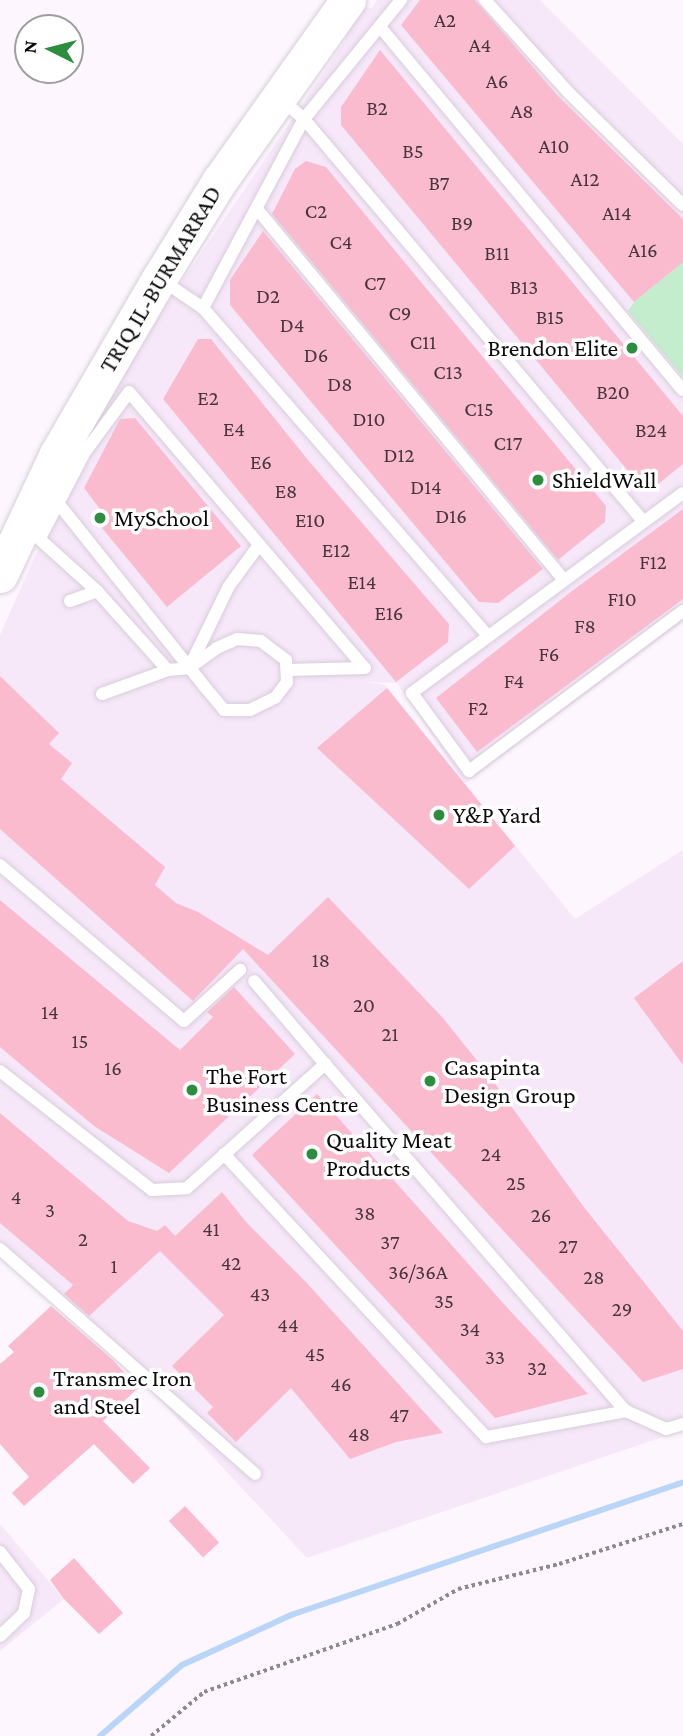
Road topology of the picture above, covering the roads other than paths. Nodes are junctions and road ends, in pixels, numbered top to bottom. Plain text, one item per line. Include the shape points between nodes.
1 (348, 0) edge
2 (401, 0) edge
3 (485, 0) edge
4 (381, 28) junction
5 (292, 108) junction
6 (683, 205) edge
7 (257, 209) junction
8 (159, 279) junction
9 (203, 308) junction
10 (683, 390) edge
11 (683, 493) edge
12 (50, 494) junction
13 (643, 521) junction
14 (31, 533) junction
15 (259, 545) junction
16 (0, 575) edge
17 (564, 580) junction
18 (97, 591) junction
19 (70, 601) dead end
20 (683, 611) edge
21 (487, 635) junction
22 (190, 668) junction
23 (168, 670) junction
24 (287, 670) junction
25 (103, 694) dead end
26 (0, 865) edge
27 (240, 970) dead end
28 (254, 981) dead end
29 (325, 1064) junction
30 (0, 1071) edge
31 (224, 1154) junction
32 (0, 1250) edge
33 (626, 1411) junction
34 (683, 1424) edge
35 (255, 1474) dead end
36 (0, 1552) edge
37 (0, 1636) edge

1 - 5 street, TRIQ IL-BURMARRAD
2 - 4 lane
3 - 6 lane via 568,92
4 - 5 lane
4 - 10 lane
5 - 7 lane
5 - 8 street, TRIQ IL-BURMARRAD via 220,180
5 - 13 lane
7 - 9 lane
7 - 17 lane
8 - 9 lane
8 - 12 street, TRIQ IL-BURMARRAD
9 - 21 lane
11 - 13 lane
12 - 14 street, TRIQ IL-BURMARRAD
12 - 15 lane via 129,392
12 - 22 lane
13 - 17 lane
14 - 16 street, TRIQ IL-BURMARRAD
14 - 18 lane
15 - 22 lane via 229,586
15 - 24 lane via 365,668
17 - 21 lane
18 - 19 lane
18 - 23 lane
20 - 21 lane via 469,771 412,692
22 - 23 lane
22 - 24 lane via 237,639 261,641 286,660
22 - 24 lane via 224,710 250,710 275,698 287,682
23 - 25 lane
26 - 27 lane via 184,1021
28 - 29 lane
29 - 31 lane
29 - 33 lane
30 - 31 lane via 152,1190 187,1188
31 - 33 lane via 486,1437
32 - 35 lane
33 - 34 lane via 666,1429
36 - 37 lane via 29,1589 24,1613

